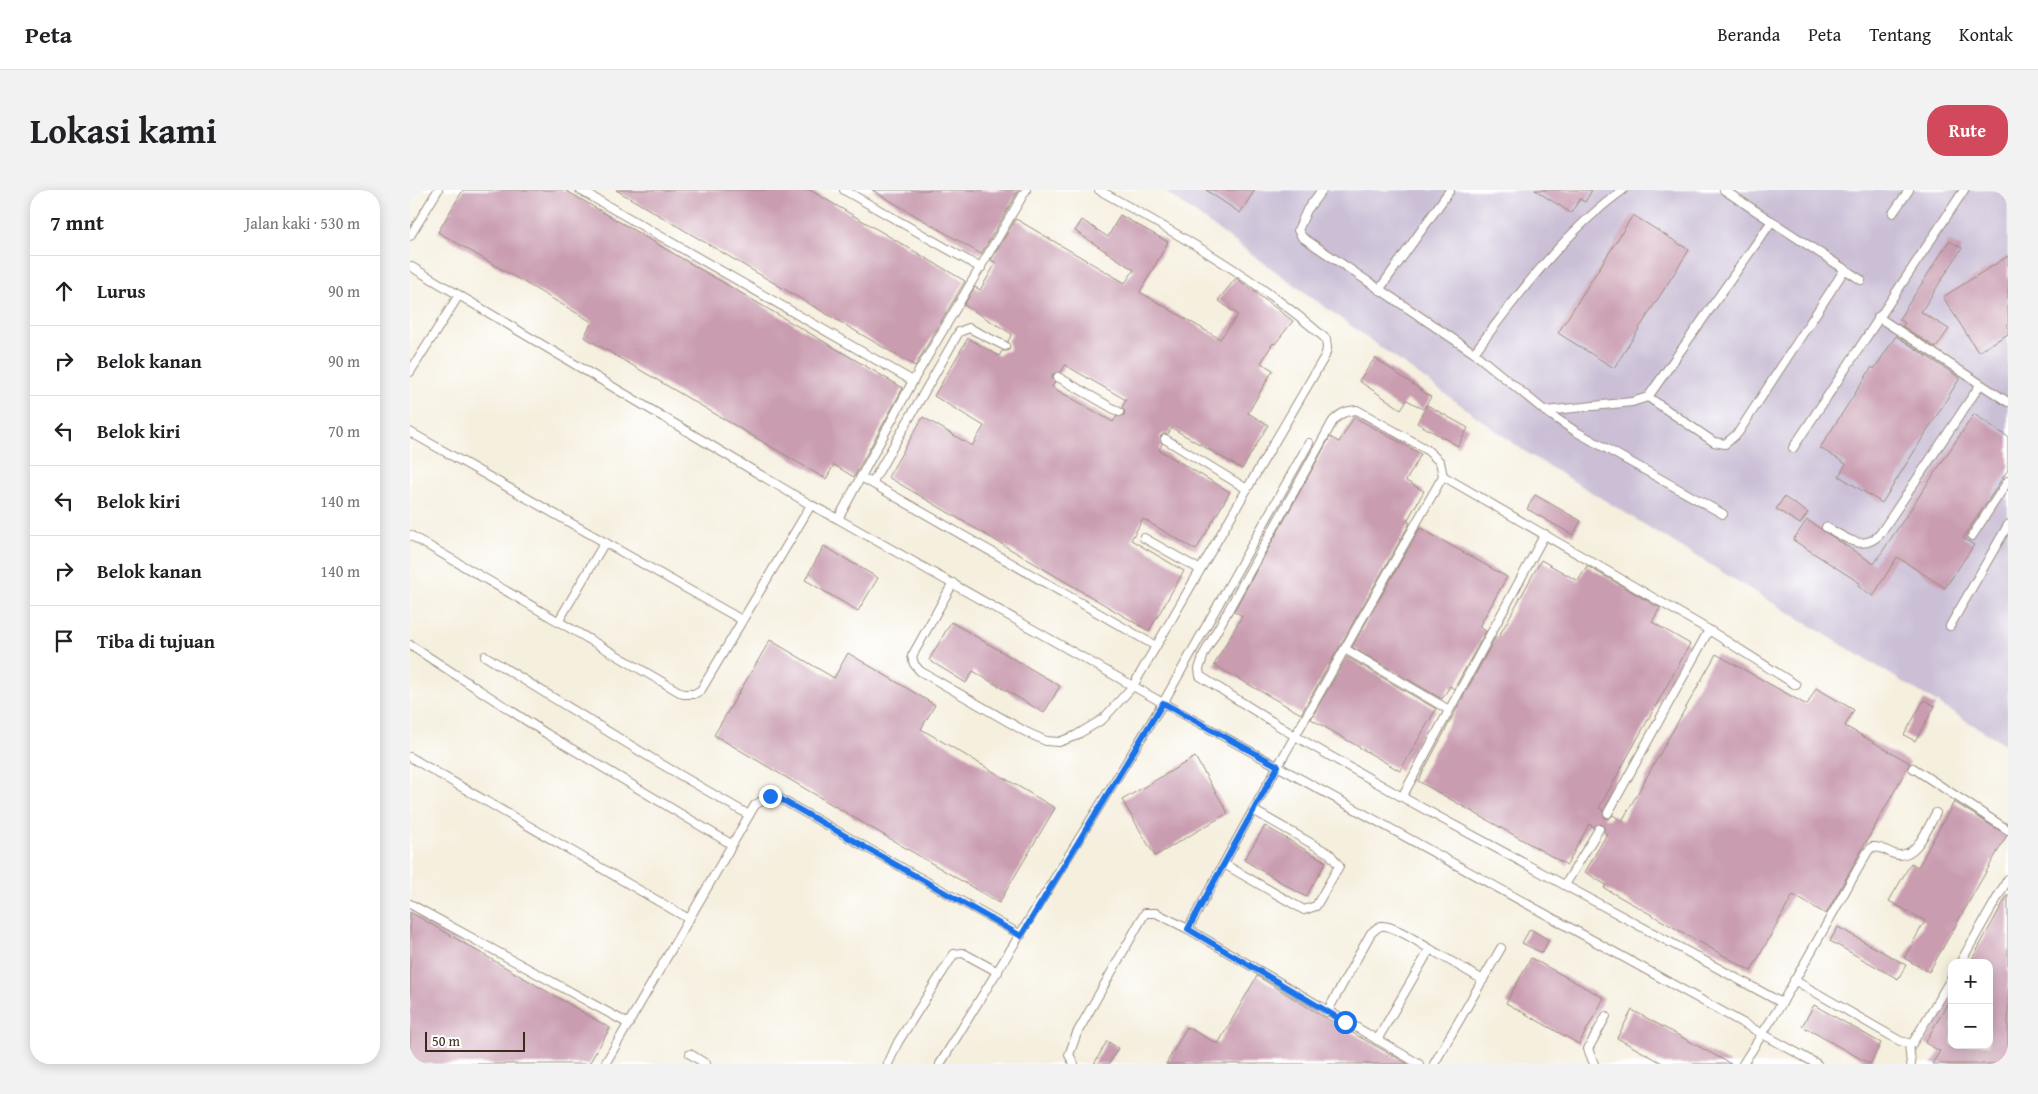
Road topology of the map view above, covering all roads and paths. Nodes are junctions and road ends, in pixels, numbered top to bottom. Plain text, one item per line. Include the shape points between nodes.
1 (438, 190) edge
2 (580, 190) edge
3 (844, 190) edge
4 (1026, 190) edge
5 (1099, 190) edge
6 (1322, 190) edge
7 (1450, 190) edge
8 (1623, 190) edge
9 (1724, 190) edge
10 (1908, 190) edge
11 (1964, 190) edge
12 (1893, 213) dead end
13 (1772, 221) junction
14 (410, 236) edge
15 (410, 266) edge
16 (981, 268) junction
17 (1845, 269) junction
18 (1861, 280) dead end
19 (1379, 290) junction
20 (459, 295) junction
21 (1878, 317) junction
22 (1005, 346) dead end
23 (1474, 353) junction
24 (410, 372) edge
25 (1058, 377) dead end
26 (913, 381) junction
27 (1980, 384) junction
28 (1648, 397) junction
29 (2008, 402) edge
30 (1544, 410) junction
31 (1119, 412) dead end
32 (410, 432) edge
33 (1166, 439) dead end
34 (1309, 443) dead end
35 (1792, 448) dead end
36 (1442, 476) junction
37 (861, 477) junction
38 (2008, 481) edge
39 (872, 483) junction
40 (1247, 489) junction
41 (810, 505) junction
42 (1723, 514) dead end
43 (838, 519) junction
44 (2008, 525) edge
45 (1826, 527) dead end
46 (1545, 534) junction
47 (410, 535) edge
48 (1972, 536) dead end
49 (1144, 538) dead end
50 (605, 542) junction
51 (1199, 570) junction
52 (952, 583) junction
53 (742, 620) junction
54 (558, 622) junction
55 (1950, 626) dead end
56 (1709, 630) junction
57 (410, 645) edge
58 (1154, 646) junction
59 (1344, 649) junction
60 (485, 656) dead end
61 (1796, 685) dead end
62 (1133, 686) junction
63 (1163, 703) junction
64 (1449, 710) junction
65 (1295, 736) junction
66 (410, 757) edge
67 (1278, 766) junction
68 (1913, 768) dead end
69 (1402, 797) junction
70 (1253, 810) junction
71 (1608, 813) dead end
72 (1936, 813) dead end
73 (749, 815) junction
74 (1598, 829) dead end
75 (2008, 830) edge
76 (731, 844) junction
77 (1224, 864) junction
78 (2008, 879) edge
79 (1565, 885) junction
80 (410, 904) edge
81 (689, 919) junction
82 (1188, 929) junction
83 (1021, 936) junction
84 (1501, 948) dead end
85 (1430, 949) junction
86 (1962, 959) edge
87 (998, 972) junction
88 (1483, 980) junction
89 (1794, 980) junction
90 (1948, 984) edge
91 (1782, 1003) junction
92 (1327, 1012) junction
93 (1606, 1016) dead end
94 (629, 1024) junction
95 (1762, 1034) junction
96 (1377, 1040) junction
97 (1909, 1044) junction
98 (690, 1054) dead end
99 (1805, 1061) edge
100 (1071, 1063) edge
101 (605, 1064) edge
102 (706, 1064) edge
103 (888, 1064) edge
104 (940, 1064) edge
105 (1419, 1064) edge
106 (1434, 1064) edge
107 (1594, 1064) edge
108 (1743, 1064) edge
109 (1817, 1064) edge
110 (1911, 1064) edge

1 - 14 lane
2 - 26 lane
3 - 16 lane
4 - 16 lane
5 - 40 lane via 1225,264 1296,312 1326,339 1325,356
6 - 19 lane via 1298,230 1302,237
7 - 19 lane
8 - 23 lane via 1592,214 1522,291
9 - 13 lane
10 - 12 lane
11 - 21 lane
13 - 17 lane
13 - 28 lane
15 - 20 lane
16 - 26 lane
17 - 18 lane
17 - 28 lane via 1738,433 1725,444 1714,442
19 - 23 lane
20 - 24 lane
20 - 41 lane
21 - 27 lane
21 - 35 lane
22 - 39 lane via 969,328 959,332
23 - 30 lane
25 - 31 lane
26 - 37 lane
27 - 29 lane
27 - 45 lane via 1872,542 1853,541
28 - 30 lane via 1632,402
30 - 42 lane via 1575,431
32 - 50 lane
33 - 40 lane
34 - 63 lane
36 - 46 lane
36 - 59 lane
36 - 65 lane via 1440,462 1426,449 1356,410 1346,411 1333,422 1275,524 1204,654 1199,669 1200,676 1207,682
37 - 39 lane
37 - 43 lane
38 - 48 lane
39 - 58 lane
40 - 51 lane
41 - 43 lane
41 - 53 lane
43 - 52 lane
44 - 55 lane
46 - 56 lane
46 - 64 lane
47 - 54 lane
49 - 51 lane
50 - 53 lane
50 - 54 lane
51 - 58 lane
52 - 62 lane
52 - 62 lane via 912,656 914,664 920,671 1026,732 1046,741 1059,742 1076,736 1104,719
53 - 54 lane via 701,690 694,694 683,694
56 - 61 lane
56 - 71 lane
57 - 76 lane via 478,692
58 - 62 lane
59 - 64 lane
59 - 65 lane
60 - 73 lane
62 - 63 lane
63 - 67 lane
63 - 83 lane
64 - 69 lane
65 - 67 lane
65 - 69 lane
66 - 81 lane
67 - 70 lane
67 - 95 lane
68 - 75 lane
69 - 79 lane
70 - 77 lane
70 - 77 lane via 1330,854 1339,866 1316,906 1304,910
72 - 89 lane via 1916,847 1908,853 1897,855 1876,846 1868,851
73 - 76 lane
73 - 83 lane via 761,799 777,797
74 - 79 lane
76 - 81 lane
77 - 82 lane
78 - 86 lane
79 - 91 lane
80 - 94 lane
81 - 94 lane
82 - 92 lane
82 - 100 lane via 1156,913 1145,913 1077,1033 1071,1048
83 - 87 lane
84 - 88 lane
85 - 88 lane
85 - 92 lane via 1379,926 1371,933
85 - 96 lane
87 - 103 lane via 963,953 954,954 898,1042
87 - 104 lane
88 - 106 lane
89 - 91 lane
89 - 97 lane
90 - 97 lane via 1914,1043
91 - 95 lane
92 - 96 lane
93 - 107 lane via 1588,1049
94 - 101 lane
95 - 99 lane
95 - 108 lane
96 - 105 lane
97 - 110 lane
98 - 102 lane
99 - 109 lane

